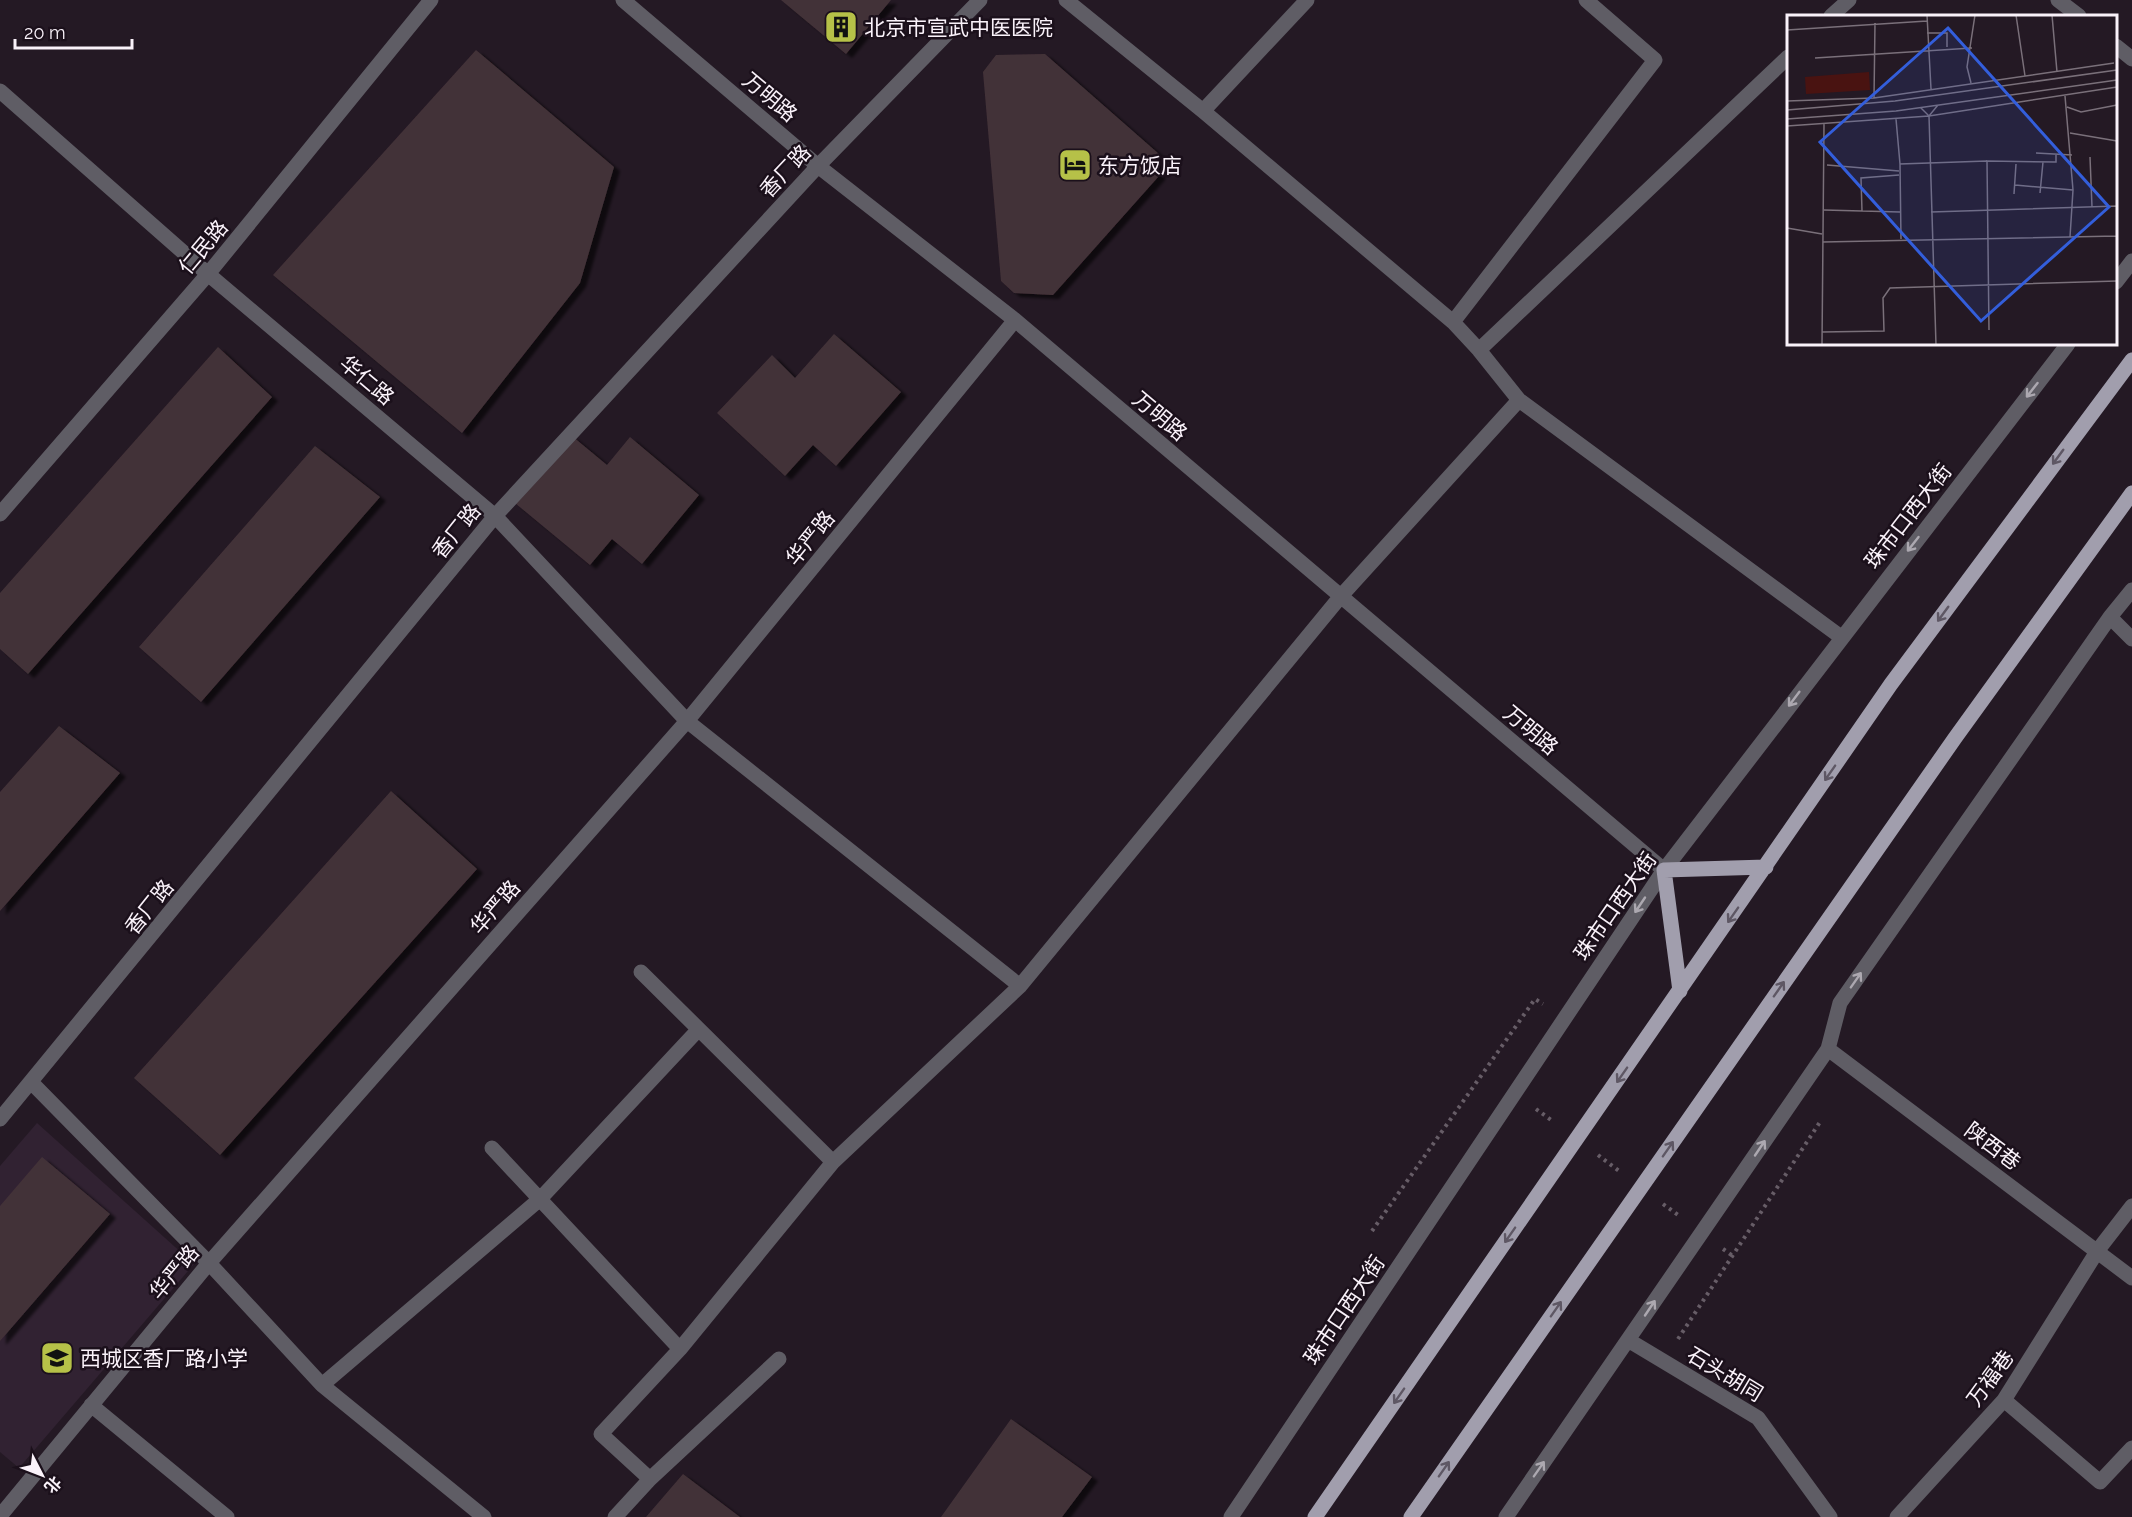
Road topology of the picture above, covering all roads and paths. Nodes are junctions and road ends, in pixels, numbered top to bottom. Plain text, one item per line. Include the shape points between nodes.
1 (431, 0) edge
2 (623, 0) edge
3 (980, 0) edge
4 (1066, 0) edge
5 (1307, 0) edge
6 (1586, 0) edge
7 (1849, 0) edge
8 (2058, 0) edge
9 (1832, 15) edge
10 (2078, 15) edge
11 (2117, 48) edge
12 (1787, 58) edge
13 (2132, 59) edge
14 (0, 91) edge
15 (1203, 111) junction
16 (818, 166) junction
17 (2132, 261) edge
18 (208, 274) junction
19 (2117, 280) edge
20 (1015, 320) junction
21 (1453, 322) junction
22 (2067, 345) edge
23 (1479, 350) junction
24 (2132, 360) edge
25 (1519, 400) junction
26 (2132, 493) edge
27 (0, 514) edge
28 (495, 516) junction
29 (2132, 590) edge
30 (1341, 596) junction
31 (2110, 617) junction
32 (1840, 637) junction
33 (2132, 639) edge
34 (687, 721) junction
35 (1766, 867) junction
36 (1664, 870) junction
37 (641, 972) dead end
38 (1020, 986) junction
39 (1680, 991) junction
40 (1535, 999) dead end
41 (698, 1030) junction
42 (1828, 1049) junction
43 (1484, 1071) junction
44 (1494, 1078) dead end
45 (32, 1083) junction
46 (1532, 1106) dead end
47 (0, 1119) edge
48 (1820, 1122) dead end
49 (1561, 1127) dead end
50 (492, 1148) dead end
51 (1589, 1149) dead end
52 (833, 1161) junction
53 (1628, 1177) dead end
54 (540, 1199) junction
55 (1656, 1199) dead end
56 (2132, 1206) edge
57 (1685, 1220) dead end
58 (1372, 1232) dead end
59 (1713, 1241) dead end
60 (2098, 1250) junction
61 (1732, 1256) junction
62 (209, 1263) junction
63 (2132, 1278) edge
64 (1628, 1340) junction
65 (1677, 1340) dead end
66 (680, 1349) junction
67 (779, 1359) dead end
68 (322, 1385) junction
69 (2004, 1400) junction
70 (92, 1405) junction
71 (2132, 1448) edge
72 (650, 1479) junction
73 (0, 1516) edge
74 (227, 1517) edge
75 (484, 1517) edge
76 (615, 1517) edge
77 (1231, 1517) edge
78 (1315, 1517) edge
79 (1411, 1517) edge
80 (1506, 1517) edge
81 (1830, 1517) edge
82 (1897, 1517) edge

1 - 18 street, 仁民路
2 - 16 street, 万明路
3 - 16 street, 香厂路
4 - 15 street
5 - 15 street
6 - 21 street via 1655,60
7 - 9 street
8 - 10 street
11 - 13 street
12 - 23 street
14 - 18 street, 华仁路
15 - 21 street
16 - 20 street, 万明路
16 - 28 street, 香厂路
17 - 19 street
18 - 27 street, 仁民路
18 - 28 street, 华仁路
20 - 30 street, 万明路
20 - 34 street, 华严路
21 - 23 street
22 -> 32 street, 珠市口西大街
23 - 25 street
24 -> 35 main road via 1892,684
25 - 30 street
25 - 32 street
79 -> 26 main road via 1955,738
28 - 34 street, 华仁路
28 - 45 street, 香厂路
29 - 31 street
30 - 36 street, 万明路
30 - 38 street
31 - 33 street
42 -> 31 street via 1840,1003
32 -> 36 street, 珠市口西大街
34 - 38 street, 华仁路
34 - 62 street, 华严路
35 - 36 main road
35 -> 39 main road
36 - 39 main road
36 -> 77 street, 珠市口西大街
37 - 41 street
38 - 52 street
39 -> 78 main road
40 - 43 path
41 - 52 street
41 - 54 street
42 - 60 street, 陕西巷
64 -> 42 street
43 - 44 path
43 - 58 path
45 - 47 street, 香厂路
45 - 62 street
46 - 49 path
48 - 61 path
50 - 54 street
51 - 53 path
52 - 66 street
54 - 66 street
54 - 68 street
55 - 57 path
56 - 60 street, 万福巷
59 - 61 path
60 - 63 street, 陕西巷
60 - 69 street, 万福巷
61 - 65 path
62 - 68 street
62 - 70 street, 华严路
80 -> 64 street
64 - 81 street, 石头胡同 via 1758,1418
66 - 72 street via 601,1434
67 - 72 street
68 - 75 street
69 - 71 street via 2100,1482
69 - 82 street, 万福巷
70 - 73 street, 华严路
70 - 74 street
72 - 76 street

